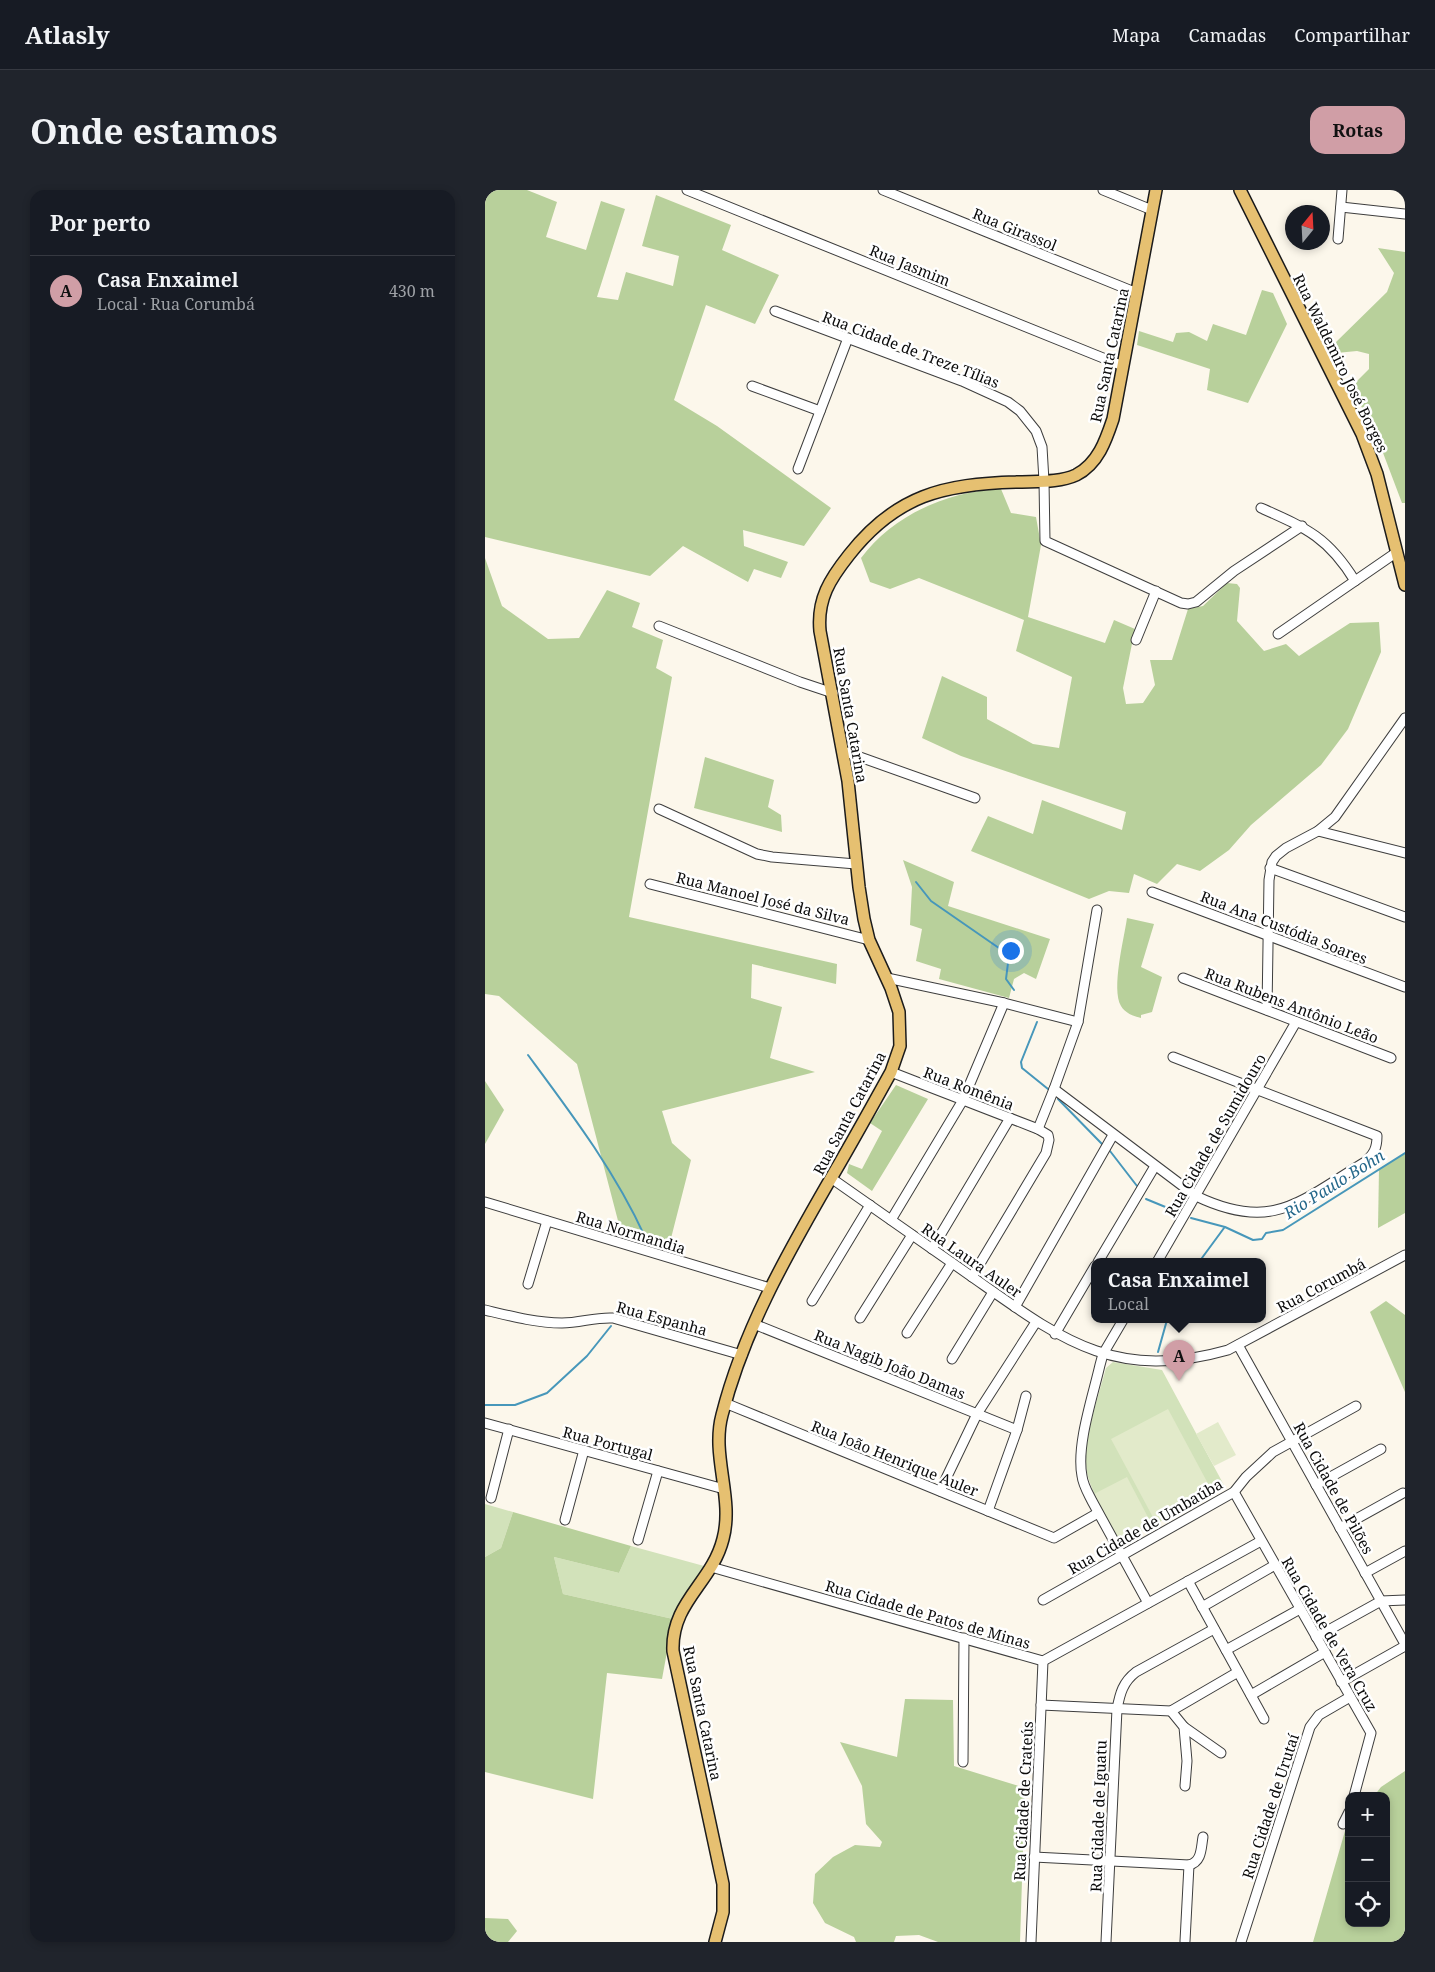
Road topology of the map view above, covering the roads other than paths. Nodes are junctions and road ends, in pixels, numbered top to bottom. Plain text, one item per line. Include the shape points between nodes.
1 (687, 190) edge
2 (883, 190) edge
3 (1103, 190) edge
4 (1156, 190) edge
5 (1240, 190) edge
6 (1342, 190) edge
7 (1341, 207) junction
8 (1152, 210) junction
9 (1405, 214) edge
10 (1338, 239) dead end
11 (1137, 293) junction
12 (775, 311) dead end
13 (848, 338) junction
14 (1123, 366) junction
15 (752, 386) dead end
16 (820, 411) junction
17 (798, 470) dead end
18 (1044, 480) junction
19 (1261, 508) dead end
20 (1302, 526) junction
21 (1397, 552) junction
22 (1355, 581) junction
23 (1405, 585) edge
24 (1156, 591) junction
25 (659, 626) dead end
26 (1278, 634) dead end
27 (1136, 640) dead end
28 (833, 693) junction
29 (1405, 718) edge
30 (843, 751) junction
31 (975, 798) dead end
32 (659, 809) dead end
33 (1318, 831) junction
34 (1405, 853) edge
35 (857, 864) junction
36 (1270, 868) junction
37 (651, 884) dead end
38 (1152, 892) dead end
39 (1097, 910) dead end
40 (1405, 917) edge
41 (1269, 936) junction
42 (869, 940) junction
43 (887, 978) junction
44 (1183, 978) dead end
45 (1405, 987) edge
46 (1004, 1003) junction
47 (1267, 1010) junction
48 (1078, 1022) junction
49 (1296, 1022) junction
50 (1173, 1057) dead end
51 (1391, 1058) dead end
52 (891, 1072) junction
53 (1054, 1089) junction
54 (1258, 1090) junction
55 (963, 1100) junction
56 (1010, 1118) junction
57 (1037, 1129) junction
58 (1113, 1135) junction
59 (1155, 1166) junction
60 (831, 1178) junction
61 (1196, 1196) junction
62 (485, 1202) edge
63 (870, 1205) junction
64 (891, 1220) junction
65 (547, 1221) junction
66 (911, 1235) junction
67 (932, 1249) junction
68 (1405, 1255) edge
69 (1099, 1258) edge
70 (1159, 1258) edge
71 (952, 1263) junction
72 (1091, 1273) edge
73 (972, 1277) junction
74 (529, 1284) dead end
75 (770, 1288) junction
76 (993, 1292) junction
77 (812, 1301) dead end
78 (1015, 1307) junction
79 (485, 1310) edge
80 (860, 1318) dead end
81 (1036, 1322) junction
82 (1121, 1323) edge
83 (754, 1324) junction
84 (907, 1333) dead end
85 (1055, 1334) junction
86 (1238, 1345) junction
87 (1103, 1354) junction
88 (743, 1355) junction
89 (952, 1359) dead end
90 (1026, 1396) dead end
91 (725, 1403) junction
92 (1356, 1406) dead end
93 (977, 1414) junction
94 (485, 1423) edge
95 (509, 1429) junction
96 (1017, 1430) junction
97 (1292, 1441) junction
98 (1381, 1449) dead end
99 (584, 1450) junction
100 (658, 1471) junction
101 (1316, 1485) junction
102 (724, 1489) junction
103 (940, 1491) junction
104 (1234, 1492) junction
105 (1403, 1493) dead end
106 (491, 1498) dead end
107 (988, 1511) junction
108 (1098, 1513) junction
109 (565, 1520) dead end
110 (1340, 1528) junction
111 (638, 1540) dead end
112 (1261, 1541) junction
113 (1405, 1550) edge
114 (1122, 1556) junction
115 (1275, 1566) junction
116 (711, 1567) junction
117 (1365, 1573) junction
118 (1188, 1581) junction
119 (1043, 1600) dead end
120 (1405, 1600) edge
121 (1381, 1601) junction
122 (1148, 1603) junction
123 (1202, 1607) junction
124 (1300, 1609) junction
125 (1214, 1629) junction
126 (1316, 1637) junction
127 (964, 1638) junction
128 (1405, 1645) edge
129 (1226, 1650) junction
130 (1325, 1652) junction
131 (1043, 1661) junction
132 (1238, 1672) junction
133 (1341, 1682) junction
134 (1251, 1695) junction
135 (1350, 1697) junction
136 (1041, 1705) junction
137 (1117, 1709) junction
138 (1171, 1711) junction
139 (1264, 1719) dead end
140 (1184, 1728) junction
141 (1221, 1753) dead end
142 (963, 1762) dead end
143 (1185, 1786) dead end
144 (1355, 1792) edge
145 (1345, 1820) edge
146 (1343, 1824) dead end
147 (1203, 1837) dead end
148 (1034, 1857) junction
149 (1110, 1861) junction
150 (1189, 1865) junction
151 (1185, 1941) edge
152 (715, 1942) edge
153 (1031, 1942) edge
154 (1106, 1942) edge
155 (1241, 1942) edge

1 - 14 street, Rua Jasmim
2 - 11 street, Rua Girassol
3 - 8 street
4 - 8 main road, Rua Santa Catarina
5 - 21 main road, Rua Waldemiro José Borges via 1361,434 1377,474
6 - 7 street
7 - 9 street
7 - 10 street
8 - 11 main road, Rua Santa Catarina
11 - 14 main road, Rua Santa Catarina
12 - 13 street, Rua Cidade de Treze Tílias
13 - 16 street
13 - 18 street, Rua Cidade de Treze Tílias via 1008,402 1036,431 1042,447
14 - 18 main road, Rua Santa Catarina via 1113,418 1098,454 1078,474
15 - 16 street
16 - 17 street
18 - 24 street, Rua Cidade de Treze Tílias via 1045,541
18 - 28 main road, Rua Santa Catarina via 948,488 911,501 867,532 835,575 821,603 820,631
19 - 20 street
20 - 22 street via 1327,544
20 - 24 street via 1234,570 1193,604 1181,603
21 - 22 street
21 - 23 main road, Rua Waldemiro José Borges
22 - 26 street
24 - 27 street
25 - 28 street
28 - 30 main road, Rua Santa Catarina
29 - 33 street via 1335,817
30 - 31 street
30 - 35 main road, Rua Santa Catarina
32 - 35 street via 757,854
33 - 34 street
33 - 36 street via 1281,851
35 - 42 main road, Rua Santa Catarina
36 - 40 street
36 - 41 street
37 - 42 street, Rua Manoel José da Silva
38 - 41 street, Rua Ana Custódia Soares
39 - 48 street
41 - 45 street, Rua Ana Custódia Soares
41 - 47 street
42 - 43 main road, Rua Santa Catarina
43 - 46 street
43 - 52 main road, Rua Santa Catarina via 900,1021 900,1046
44 - 47 street, Rua Rubens Antônio Leão
46 - 48 street
46 - 55 street
47 - 49 street, Rua Rubens Antônio Leão
48 - 53 street
49 - 51 street, Rua Rubens Antônio Leão
49 - 54 street, Rua Cidade de Sumidouro
50 - 54 street
52 - 55 street, Rua Romênia
52 - 60 main road, Rua Santa Catarina
53 - 57 street
53 - 58 street
54 - 61 street, Rua Cidade de Sumidouro
54 - 61 street via 1377,1136 1375,1150 1365,1162 1283,1209 1264,1213 1242,1212
55 - 56 street, Rua Romênia
55 - 64 street
56 - 57 street, Rua Romênia
56 - 67 street
57 - 73 street via 1048,1135 1045,1153
58 - 59 street
58 - 78 street
59 - 61 street
59 - 69 street
60 - 63 street, Rua Laura Auler
60 - 75 main road, Rua Santa Catarina
61 - 70 street, Rua Cidade de Sumidouro
62 - 65 street, Rua Normandia
63 - 64 street, Rua Laura Auler
63 - 77 street
64 - 66 street, Rua Laura Auler
65 - 74 street
65 - 75 street, Rua Normandia
66 - 67 street, Rua Laura Auler
66 - 80 street
67 - 71 street, Rua Laura Auler
68 - 86 street, Rua Corumbá
71 - 73 street, Rua Laura Auler
71 - 84 street
72 - 85 street
73 - 76 street, Rua Laura Auler
75 - 83 main road, Rua Santa Catarina
76 - 78 street, Rua Laura Auler
76 - 89 street
78 - 81 street, Rua Laura Auler
79 - 88 street, Rua Espanha via 549,1323 613,1318
81 - 85 street, Rua Laura Auler
81 - 93 street
82 - 87 street
83 - 88 main road, Rua Santa Catarina
83 - 93 street, Rua Nagib João Damas
85 - 87 street, Rua Laura Auler
86 - 87 street, Rua Corumbá via 1208,1356 1164,1362
86 - 97 street, Rua Cidade de Pilões
87 - 108 street via 1081,1456 1083,1482
88 - 91 main road, Rua Santa Catarina
90 - 96 street
91 - 102 main road, Rua Santa Catarina via 719,1437
91 - 103 street, Rua João Henrique Auler
92 - 97 street, Rua Cidade de Umbaúba
93 - 96 street, Rua Nagib João Damas
93 - 103 street
94 - 95 street, Rua Portugal
95 - 99 street, Rua Portugal
95 - 106 street
96 - 107 street
97 - 101 street, Rua Cidade de Pilões
97 - 104 street, Rua Cidade de Umbaúba via 1273,1452
98 - 101 street
99 - 100 street, Rua Portugal
99 - 109 street
100 - 102 street, Rua Portugal
100 - 111 street
101 - 110 street, Rua Cidade de Pilões
102 - 116 main road, Rua Santa Catarina via 726,1526
103 - 107 street, Rua João Henrique Auler
104 - 112 street, Rua Cidade de Vera Cruz
104 - 114 street, Rua Cidade de Umbaúba
105 - 110 street
107 - 108 street, Rua João Henrique Auler via 1054,1538
108 - 114 street
110 - 117 street, Rua Cidade de Pilões
112 - 115 street, Rua Cidade de Vera Cruz
112 - 118 street, Rua Cidade de Patos de Minas
113 - 117 street
114 - 119 street, Rua Cidade de Umbaúba
114 - 122 street
115 - 123 street
115 - 124 street, Rua Cidade de Vera Cruz
116 - 127 street, Rua Cidade de Patos de Minas
116 - 152 main road, Rua Santa Catarina via 679,1616 673,1642 723,1884 723,1912
117 - 121 street, Rua Cidade de Pilões
118 - 122 street, Rua Cidade de Patos de Minas
118 - 123 street
120 - 121 street
121 - 126 street
121 - 128 street, Rua Cidade de Pilões
122 - 131 street, Rua Cidade de Patos de Minas
123 - 125 street
124 - 126 street, Rua Cidade de Vera Cruz
124 - 129 street
125 - 129 street
125 - 137 street, Rua Cidade de Iguatu via 1136,1672 1121,1691
126 - 130 street, Rua Cidade de Vera Cruz
127 - 131 street, Rua Cidade de Patos de Minas
127 - 142 street
128 - 133 street
129 - 132 street
130 - 133 street, Rua Cidade de Vera Cruz
130 - 134 street
131 - 136 street, Rua Cidade de Crateús
132 - 134 street
132 - 138 street
133 - 135 street, Rua Cidade de Vera Cruz
134 - 139 street
135 - 144 street, Rua Cidade de Vera Cruz via 1371,1733
135 - 155 street, Rua Cidade de Urutaí via 1319,1715 1310,1726
136 - 137 street
136 - 148 street, Rua Cidade de Crateús
137 - 138 street
137 - 149 street, Rua Cidade de Iguatu
138 - 140 street
140 - 141 street
140 - 143 street
145 - 146 street
147 - 150 street via 1197,1862
148 - 149 street
148 - 153 street, Rua Cidade de Crateús
149 - 150 street
149 - 154 street, Rua Cidade de Iguatu
150 - 151 street

